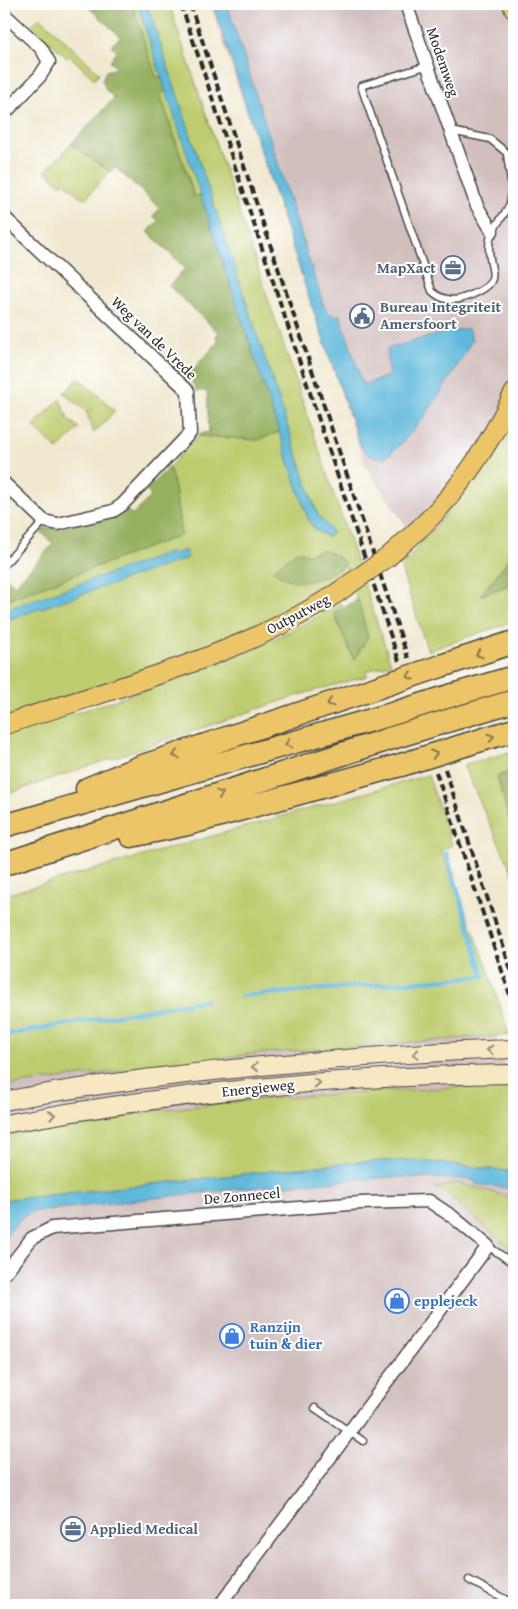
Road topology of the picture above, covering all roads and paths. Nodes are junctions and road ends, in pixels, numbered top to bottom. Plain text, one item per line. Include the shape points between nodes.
1 (406, 4) edge
2 (513, 4) edge
3 (514, 9) edge
4 (4, 14) edge
5 (426, 66) junction
6 (4, 114) edge
7 (449, 130) junction
8 (4, 217) edge
9 (492, 231) junction
10 (514, 393) edge
11 (4, 484) edge
12 (44, 522) junction
13 (4, 565) edge
14 (514, 642) edge
15 (514, 677) edge
16 (514, 701) edge
17 (4, 725) edge
18 (514, 730) edge
19 (4, 825) edge
20 (14, 861) edge
21 (514, 1049) edge
22 (514, 1074) edge
23 (4, 1101) edge
24 (4, 1124) edge
25 (488, 1246) junction
26 (514, 1264) edge
27 (4, 1274) edge
28 (314, 1408) dead end
29 (349, 1432) junction
30 (363, 1442) dead end
31 (469, 1580) dead end
32 (514, 1604) edge
33 (220, 1605) edge

1 - 5 street, Modemweg
2 - 3 main road
4 - 6 street via 41,48 49,62
5 - 7 street, Modemweg
5 - 9 lane via 361,86 432,291 446,299 458,300 484,290 491,282 494,270 488,247
7 - 9 street, Modemweg via 476,206
7 - 9 lane via 490,138 507,153 511,197 509,206
8 - 12 street, Weg van de Vrede via 188,391 190,433 122,505 113,511 58,524
10 - 17 main road, Outputweg, bridge via 497,430 477,462 441,508 388,557 316,607 242,642
11 - 12 street
12 - 13 lane
14 -> 19 highway, bridge via 140,767
15 -> 19 highway, bridge
20 -> 16 highway, bridge
20 -> 18 highway, bridge via 188,824
21 -> 23 main road, Energieweg via 336,1059 201,1072
24 -> 22 main road, Energieweg via 158,1100 285,1085
25 - 26 lane, De Zonnecel
25 - 27 street, De Zonnecel via 429,1201 362,1203 52,1228 32,1238
25 - 29 street
28 - 29 lane
29 - 30 lane
29 - 33 street
31 - 32 lane

